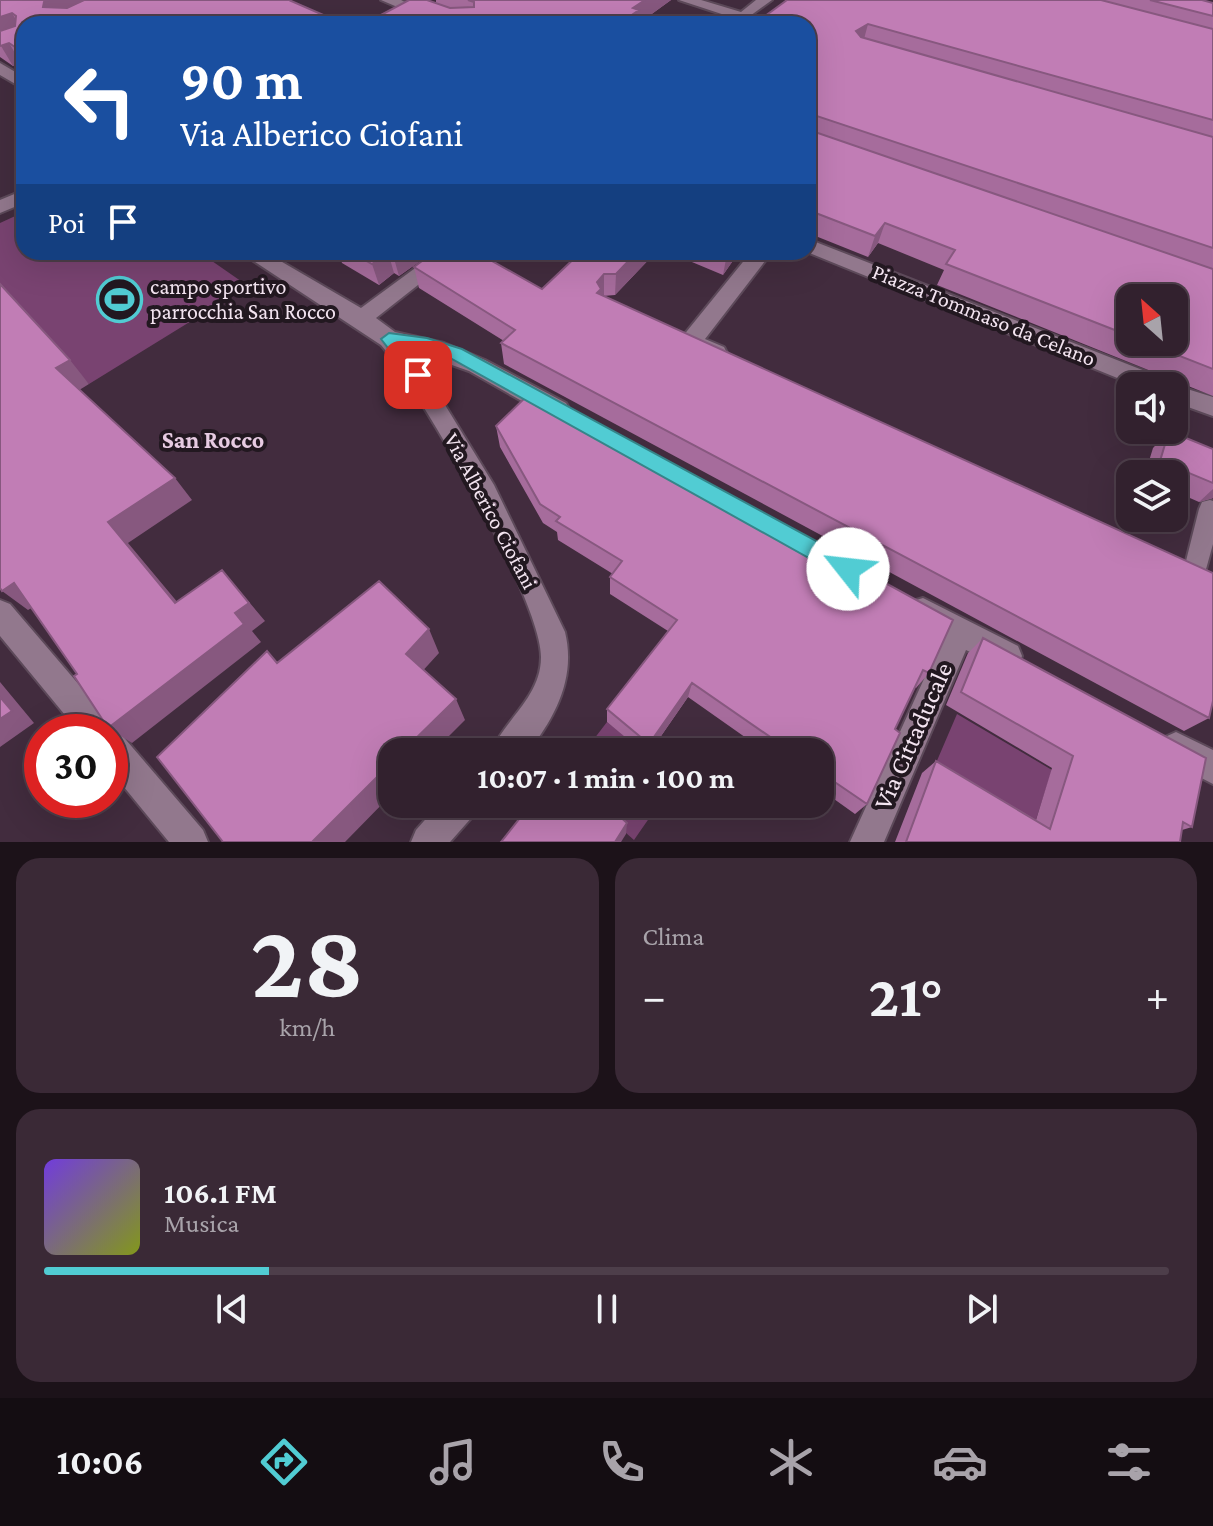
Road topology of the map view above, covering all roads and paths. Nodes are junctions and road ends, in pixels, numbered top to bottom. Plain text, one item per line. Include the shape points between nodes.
1 (388, 0) edge
2 (686, 0) edge
3 (765, 0) edge
4 (419, 6) edge
5 (396, 16) edge
6 (740, 16) edge
7 (744, 16) edge
8 (816, 248) edge
9 (263, 260) edge
10 (439, 260) edge
11 (755, 260) edge
12 (360, 319) junction
13 (389, 339) junction
14 (734, 361) edge
15 (1125, 372) edge
16 (1188, 397) edge
17 (1213, 407) edge
18 (582, 423) edge
19 (1210, 509) dead end
20 (1166, 560) edge
21 (1204, 577) edge
22 (904, 600) edge
23 (0, 614) edge
24 (960, 631) junction
25 (1030, 669) edge
26 (84, 714) edge
27 (518, 738) edge
28 (1157, 738) edge
29 (128, 767) edge
30 (1213, 768) edge
31 (449, 818) edge
32 (191, 842) edge
33 (428, 842) edge
34 (867, 842) edge

1 - 4 street
2 - 6 street
3 - 7 street
4 - 5 street
8 - 15 street, Piazza Tommaso da Celano
9 - 12 street, Via Alberico Ciofani
10 - 12 street
11 - 14 street via 684,338
12 - 13 street, Via Alberico Ciofani
13 - 18 street via 456,353
13 - 27 street, Via Alberico Ciofani via 406,356 514,547 553,634 556,656 550,682
16 - 17 street
19 - 21 lane
20 - 21 street
22 - 24 street
23 - 26 street
24 - 25 street
24 - 34 street, Via Cittaducale
28 - 30 street
29 - 32 street
31 - 33 street

